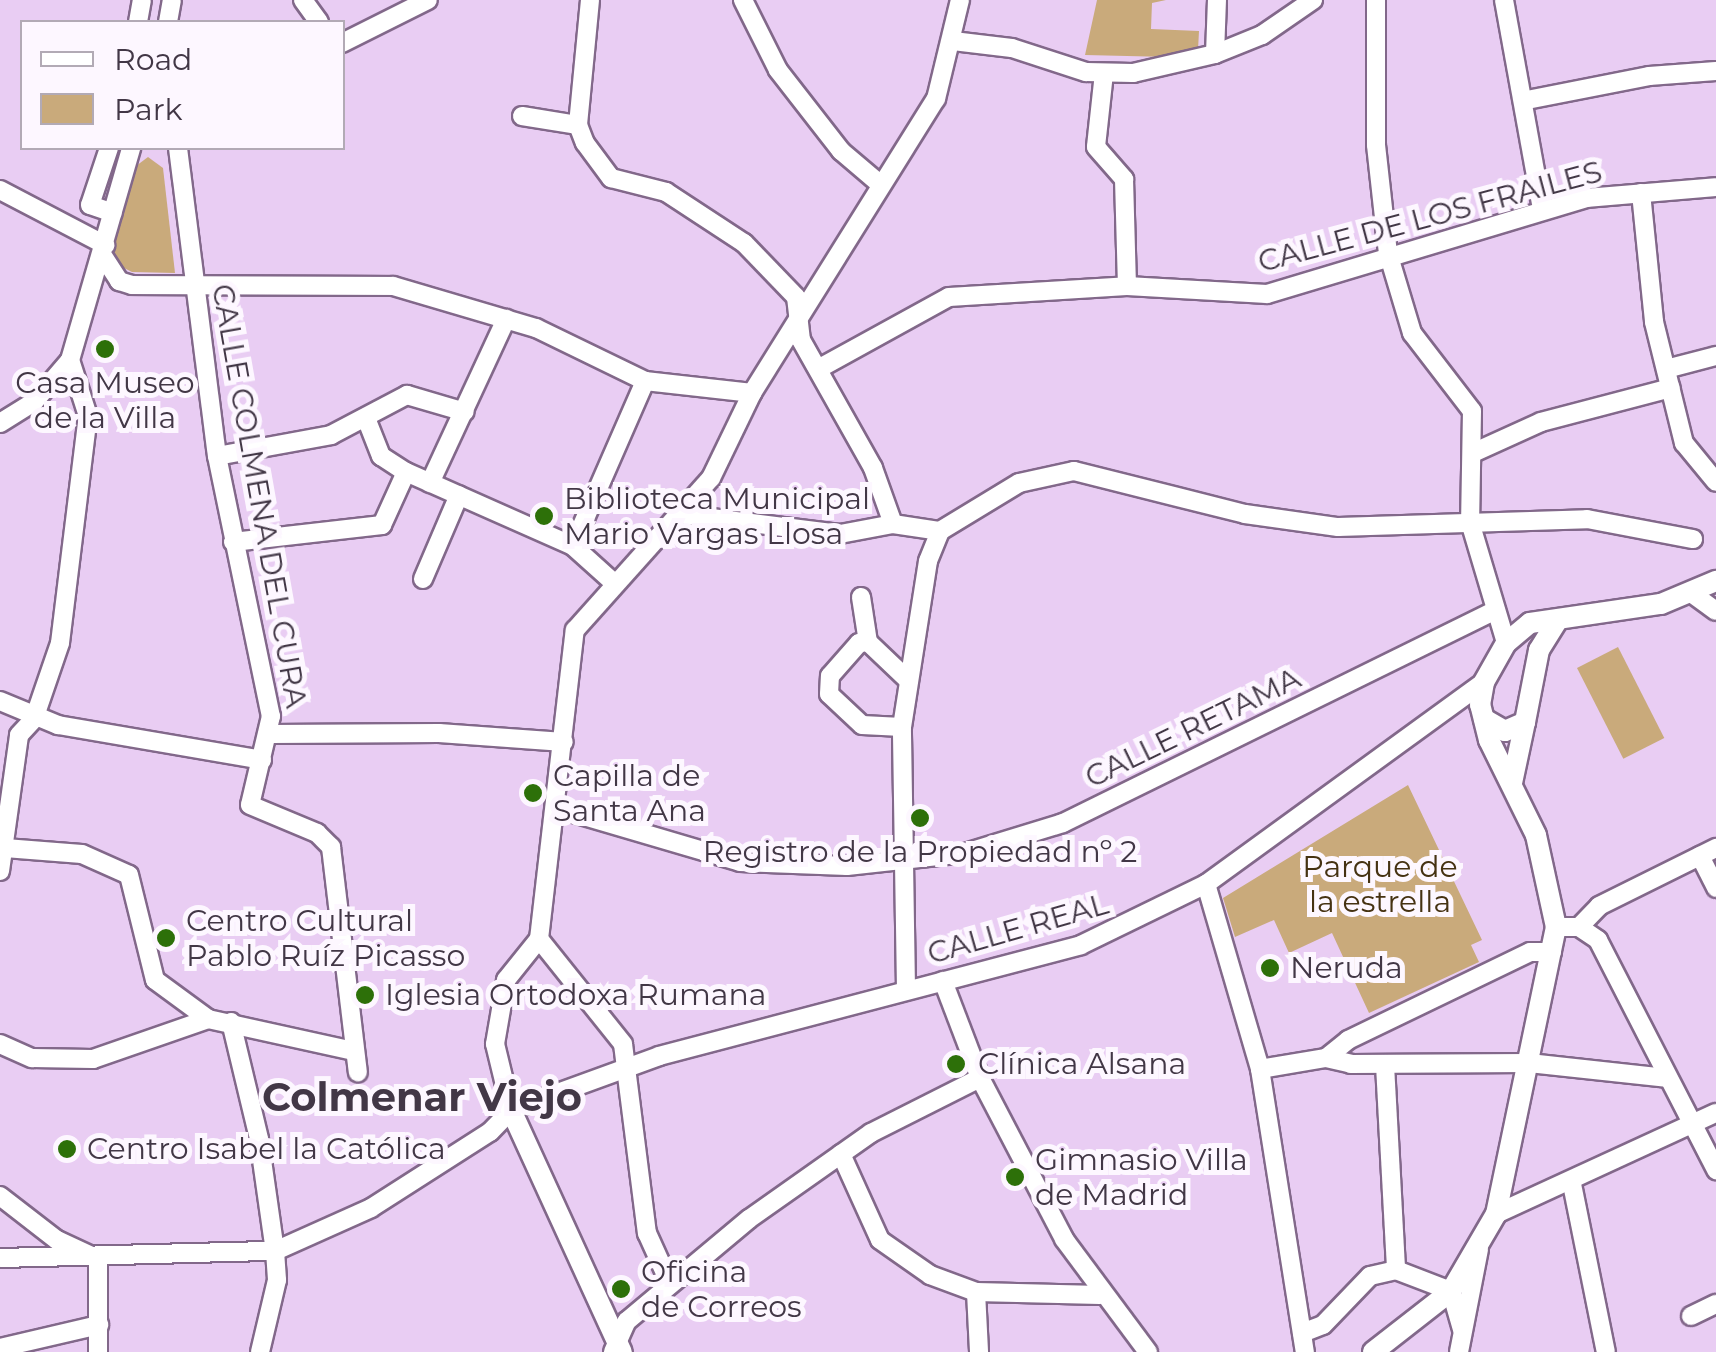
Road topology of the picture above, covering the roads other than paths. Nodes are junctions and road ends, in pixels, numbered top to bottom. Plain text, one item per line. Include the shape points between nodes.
1 (303, 0) edge
2 (428, 0) edge
3 (590, 0) edge
4 (742, 0) edge
5 (960, 0) edge
6 (1216, 0) edge
7 (1313, 0) edge
8 (1376, 0) edge
9 (1504, 0) edge
10 (318, 20) edge
11 (345, 42) edge
12 (952, 42) junction
13 (1215, 54) junction
14 (1716, 71) edge
15 (1104, 73) junction
16 (1527, 100) junction
17 (522, 116) dead end
18 (578, 125) junction
19 (108, 150) edge
20 (130, 150) edge
21 (178, 150) edge
22 (881, 185) junction
23 (1716, 186) edge
24 (0, 190) edge
25 (1640, 193) junction
26 (90, 204) junction
27 (1542, 210) junction
28 (113, 213) junction
29 (79, 231) junction
30 (104, 250) junction
31 (1388, 253) junction
32 (193, 284) junction
33 (1128, 286) junction
34 (506, 319) junction
35 (800, 322) junction
36 (1716, 356) edge
37 (70, 360) junction
38 (1666, 368) junction
39 (818, 369) junction
40 (766, 370) junction
41 (645, 381) junction
42 (1671, 388) junction
43 (752, 393) junction
44 (465, 412) junction
45 (366, 418) junction
46 (0, 423) edge
47 (1475, 452) junction
48 (218, 456) junction
49 (406, 472) junction
50 (1716, 482) edge
51 (430, 483) junction
52 (458, 495) junction
53 (679, 514) junction
54 (1470, 522) junction
55 (893, 524) junction
56 (948, 529) junction
57 (1693, 539) dead end
58 (233, 542) junction
59 (573, 546) junction
60 (423, 579) dead end
61 (1716, 581) edge
62 (613, 582) junction
63 (1694, 595) junction
64 (861, 597) dead end
65 (1495, 610) junction
66 (1716, 611) edge
67 (1558, 620) junction
68 (868, 642) junction
69 (1506, 642) junction
70 (1533, 674) junction
71 (1488, 676) junction
72 (907, 679) junction
73 (0, 701) edge
74 (34, 719) junction
75 (1484, 720) junction
76 (1525, 722) junction
77 (902, 727) junction
78 (271, 734) junction
79 (564, 742) junction
80 (262, 760) junction
81 (1512, 783) junction
82 (558, 808) junction
83 (5, 848) junction
84 (1708, 852) edge
85 (903, 863) junction
86 (0, 871) edge
87 (1206, 884) junction
88 (1716, 888) edge
89 (1556, 928) junction
90 (1578, 928) junction
91 (539, 940) junction
92 (1552, 952) junction
93 (943, 981) junction
94 (906, 989) junction
95 (208, 1019) junction
96 (232, 1022) junction
97 (0, 1044) edge
98 (354, 1051) junction
99 (1326, 1058) junction
100 (1528, 1063) junction
101 (1385, 1064) junction
102 (1260, 1069) junction
103 (629, 1070) junction
104 (358, 1072) dead end
105 (980, 1078) junction
106 (1666, 1078) junction
107 (512, 1110) junction
108 (1716, 1113) edge
109 (1694, 1127) junction
110 (841, 1154) junction
111 (1716, 1170) edge
112 (1572, 1184) junction
113 (0, 1196) edge
114 (1496, 1214) junction
115 (1479, 1249) junction
116 (275, 1251) junction
117 (0, 1258) edge
118 (98, 1259) junction
119 (1396, 1270) junction
120 (670, 1284) junction
121 (1451, 1291) junction
122 (976, 1292) junction
123 (1100, 1295) junction
124 (1716, 1304) edge
125 (1691, 1316) dead end
126 (99, 1325) junction
127 (1462, 1329) junction
128 (1302, 1332) junction
129 (0, 1348) edge
130 (618, 1349) edge
131 (98, 1352) edge
132 (260, 1352) edge
133 (979, 1352) edge
134 (1148, 1352) edge
135 (1305, 1352) edge
136 (1372, 1352) edge
137 (1459, 1352) edge
138 (1606, 1352) edge

1 - 10 street
2 - 11 street
3 - 18 street
4 - 22 street via 778,70 840,150
5 - 12 street
6 - 13 street
7 - 13 street via 1262,34
8 - 31 street via 1376,145
9 - 16 street
12 - 15 street via 1012,48
12 - 22 street via 936,98
13 - 15 street
14 - 16 street
15 - 33 street via 1096,146 1124,179
16 - 27 street
17 - 18 street
18 - 35 street via 611,178 666,192 744,243 796,296
19 - 26 street
20 - 28 street
21 - 32 street, CALLE COLMENA DEL CURA
22 - 35 street
23 - 25 street, CALLE DE LOS FRAILES
24 - 29 street
25 - 27 street, CALLE DE LOS FRAILES
25 - 38 street via 1644,254
26 - 28 street
26 - 29 street
27 - 31 street, CALLE DE LOS FRAILES
28 - 30 street
29 - 30 street
30 - 32 street via 119,281
30 - 37 street
31 - 33 street, CALLE DE LOS FRAILES via 1268,294
31 - 47 street via 1412,333 1472,411
32 - 34 street via 393,286
32 - 48 street, CALLE COLMENA DEL CURA
33 - 39 street, CALLE DE LOS FRAILES via 949,298
34 - 41 street
34 - 44 street
35 - 39 street via 801,340
35 - 40 street
36 - 38 street
37 - 46 street via 34,402
37 - 74 street via 88,416 60,643
38 - 42 street
39 - 40 street via 798,360
39 - 55 street via 873,468
40 - 43 street
41 - 43 street
41 - 59 street
42 - 47 street via 1540,422
42 - 50 street via 1684,443
43 - 53 street via 711,478
44 - 45 street via 407,395
44 - 51 street
45 - 48 street via 301,444
45 - 49 street via 380,456
47 - 54 street
48 - 58 street, CALLE COLMENA DEL CURA
49 - 51 street
49 - 58 street via 382,525
51 - 52 street
52 - 59 street
52 - 60 street
53 - 55 street via 840,534
53 - 62 street
54 - 56 street via 1338,528 1245,514 1074,471 1019,483
54 - 57 street via 1587,519
54 - 65 street
55 - 56 street
56 - 72 street via 922,597
58 - 78 street, CALLE COLMENA DEL CURA
59 - 62 street
61 - 63 street
62 - 79 street via 576,630
63 - 66 street
63 - 67 street
64 - 68 street
65 - 69 street
65 - 85 street, CALLE RETAMA via 1063,823 965,853
67 - 69 street via 1530,623
67 - 70 street
68 - 72 street
68 - 77 street via 859,643 830,676 829,694 862,724
69 - 71 street
70 - 71 street via 1515,660
70 - 76 street
71 - 75 street
71 - 87 street, CALLE REAL
72 - 77 street
73 - 74 street
74 - 80 street
74 - 83 street via 19,735
75 - 76 street via 1505,731
75 - 81 street
76 - 81 street
77 - 85 street
78 - 79 street via 439,733
78 - 80 street
79 - 82 street
80 - 98 street via 250,806 317,833 331,848
81 - 89 street via 1552,886
82 - 85 street, CALLE RETAMA via 740,862
82 - 91 street
83 - 86 street
83 - 95 street via 92,858 120,868 136,891 155,980
84 - 88 street
84 - 90 street via 1599,906
85 - 94 street
87 - 93 street, CALLE REAL via 1082,945
87 - 102 street
89 - 90 street
89 - 92 street
90 - 106 street via 1598,940
91 - 103 street via 623,1044
91 - 107 street via 506,980 494,1044
92 - 99 street via 1530,952 1348,1040
92 - 100 street
93 - 94 street, CALLE REAL
93 - 105 street
94 - 103 street, CALLE REAL via 658,1056
95 - 96 street
95 - 97 street via 93,1060 32,1058
96 - 98 street
96 - 116 street via 260,1139
98 - 104 street
99 - 101 street
99 - 102 street
100 - 101 street
100 - 106 street
100 - 114 street
101 - 119 street
102 - 128 street
103 - 107 street, CALLE REAL
103 - 120 street via 647,1233
105 - 110 street
105 - 123 street
106 - 109 street
107 - 116 street via 490,1132 349,1220
107 - 130 street
108 - 109 street
109 - 111 street
109 - 112 street
110 - 120 street
110 - 122 street via 880,1240 930,1275
112 - 114 street
112 - 138 street
113 - 118 street via 56,1240
114 - 115 street
115 - 121 street
115 - 127 street
116 - 118 street
116 - 132 street via 277,1280
117 - 118 street
118 - 126 street
119 - 121 street
119 - 128 street via 1370,1276 1322,1326
120 - 130 street via 627,1321
121 - 127 street
121 - 136 street
122 - 123 street
122 - 133 street
123 - 134 street
124 - 125 street
126 - 129 street
126 - 131 street
127 - 137 street
128 - 135 street

